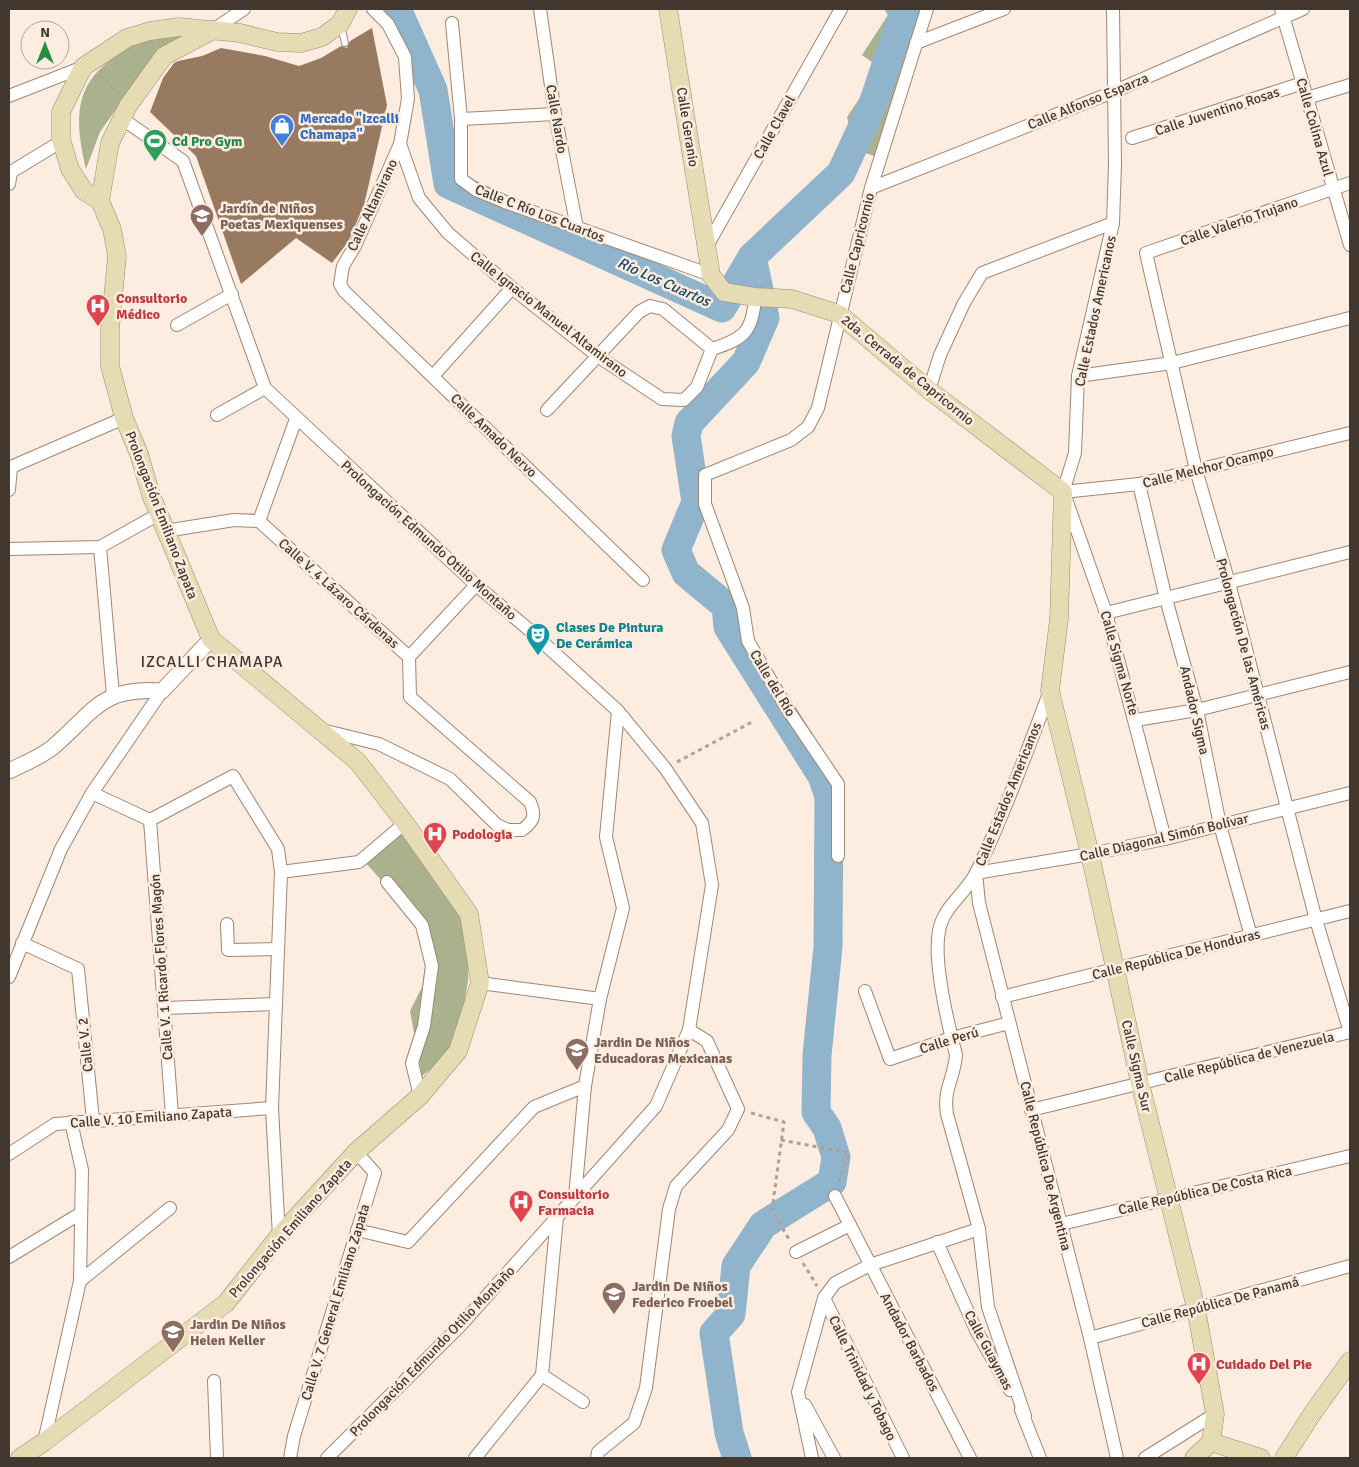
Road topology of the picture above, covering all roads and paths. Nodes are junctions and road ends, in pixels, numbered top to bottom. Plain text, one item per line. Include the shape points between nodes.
1 (244, 9) edge
2 (373, 9) edge
3 (540, 9) edge
4 (668, 9) edge
5 (841, 9) edge
6 (927, 9) edge
7 (1004, 9) edge
8 (1113, 9) edge
9 (1303, 9) edge
10 (1282, 13) edge
11 (344, 16) edge
12 (452, 23) dead end
13 (213, 30) junction
14 (345, 43) dead end
15 (916, 43) junction
16 (86, 64) junction
17 (1303, 83) junction
18 (1350, 85) edge
19 (1113, 92) junction
20 (9, 96) edge
21 (1307, 98) junction
22 (125, 112) junction
23 (555, 114) junction
24 (461, 119) junction
25 (1132, 138) dead end
26 (62, 141) junction
27 (400, 144) junction
28 (1350, 182) edge
29 (9, 184) edge
30 (871, 188) junction
31 (1333, 189) junction
32 (100, 201) junction
33 (1113, 223) junction
34 (577, 228) junction
35 (1350, 245) edge
36 (707, 246) junction
37 (1146, 253) joint
38 (711, 275) junction
39 (512, 288) junction
40 (344, 291) joint
41 (232, 294) junction
42 (755, 297) junction
43 (839, 314) junction
44 (1350, 318) edge
45 (176, 325) dead end
46 (712, 349) junction
47 (599, 356) junction
48 (1172, 363) junction
49 (433, 376) junction
50 (1078, 376) junction
51 (265, 388) junction
52 (929, 390) junction
53 (547, 410) dead end
54 (217, 415) dead end
55 (124, 418) junction
56 (296, 419) junction
57 (1350, 433) edge
58 (1196, 470) junction
59 (705, 475) joint
60 (1139, 484) junction
61 (9, 490) edge
62 (1063, 492) junction
63 (158, 514) junction
64 (259, 521) junction
65 (165, 532) junction
66 (100, 547) junction
67 (9, 549) edge
68 (1350, 552) edge
69 (643, 580) dead end
70 (1229, 584) junction
71 (476, 585) junction
72 (1166, 599) junction
73 (1106, 613) junction
74 (211, 639) junction
75 (409, 657) junction
76 (1350, 672) edge
77 (1050, 690) junction
78 (162, 691) junction
79 (113, 695) junction
80 (1258, 696) junction
81 (1197, 710) junction
82 (618, 711) junction
83 (1136, 720) junction
84 (752, 722) dead end
85 (322, 730) junction
86 (665, 768) junction
87 (9, 771) edge
88 (1350, 792) edge
89 (92, 793) junction
90 (1286, 808) junction
91 (150, 820) junction
92 (405, 823) junction
93 (1220, 825) junction
94 (1165, 839) junction
95 (1090, 854) junction
96 (838, 856) dead end
97 (280, 872) junction
98 (976, 874) junction
99 (387, 882) dead end
100 (1350, 911) edge
101 (1316, 920) junction
102 (226, 924) dead end
103 (1252, 936) junction
104 (22, 943) junction
105 (278, 949) junction
106 (1115, 968) junction
107 (9, 976) edge
108 (480, 983) junction
109 (865, 991) dead end
110 (1002, 997) junction
111 (600, 999) junction
112 (275, 1004) junction
113 (165, 1008) junction
114 (1009, 1023) junction
115 (689, 1030) junction
116 (1350, 1032) edge
117 (952, 1038) junction
118 (1140, 1083) junction
119 (585, 1086) junction
120 (420, 1096) junction
121 (272, 1108) junction
122 (738, 1110) junction
123 (1031, 1110) junction
124 (172, 1115) junction
125 (93, 1120) junction
126 (71, 1122) junction
127 (781, 1140) junction
128 (356, 1152) junction
129 (9, 1154) edge
130 (1350, 1156) edge
131 (835, 1196) joint
132 (575, 1197) junction
133 (1170, 1197) junction
134 (170, 1208) dead end
135 (81, 1213) junction
136 (557, 1217) junction
137 (778, 1221) dead end
138 (1061, 1224) junction
139 (850, 1225) junction
140 (979, 1228) junction
141 (357, 1230) junction
142 (279, 1236) junction
143 (937, 1242) junction
144 (796, 1252) dead end
145 (9, 1257) edge
146 (870, 1265) junction
147 (1350, 1266) edge
148 (80, 1281) junction
149 (824, 1298) junction
150 (1196, 1308) junction
151 (1090, 1338) junction
152 (1350, 1361) edge
153 (542, 1375) junction
154 (214, 1381) dead end
155 (798, 1392) junction
156 (583, 1402) dead end
157 (1215, 1414) junction
158 (1025, 1416) junction
159 (44, 1442) junction
160 (1210, 1442) junction
161 (20, 1458) edge
162 (217, 1458) edge
163 (290, 1458) edge
164 (330, 1458) edge
165 (475, 1458) edge
166 (597, 1458) edge
167 (812, 1458) edge
168 (834, 1458) edge
169 (902, 1458) edge
170 (970, 1458) edge
171 (1040, 1458) edge
172 (1117, 1458) edge
173 (1145, 1458) edge
174 (1194, 1458) edge
175 (1261, 1458) edge
176 (1284, 1458) edge

1 - 13 street
2 - 27 street, Calle Altamirano via 388,24 405,57 408,99
3 - 23 street, Calle Nardo
4 - 36 main road, Calle Geranio
5 - 36 street, Calle Clavel
6 - 15 street, Calle Capricornio
7 - 15 street
8 - 19 street, Calle Estados Americanos
9 - 10 street, Calle Alfonso Esparza
10 - 17 street, Calle Colina Azul
10 - 19 street, Calle Alfonso Esparza
11 - 13 main road via 322,37 301,43 277,42
11 - 14 lane
12 - 24 street, Calle C Río Los Cuartos
13 - 16 main road via 179,27 150,31 127,38
13 - 22 main road via 164,56
15 - 30 street, Calle Capricornio
16 - 20 street
16 - 22 path
16 - 26 main road, Prolongación Emiliano Zapata via 61,112
17 - 21 street, Calle Colina Azul
17 - 25 street, Calle Juventino Rosas
18 - 21 street
19 - 30 street, Calle Alfonso Esparza
19 - 33 street, Calle Estados Americanos
21 - 31 street, Calle Colina Azul
22 - 32 main road via 110,143
22 - 41 street, Prolongación Edmundo Otilio Montaño via 183,161
23 - 24 street
23 - 34 street, Calle Nardo
24 - 34 street, Calle C Río Los Cuartos via 461,179 476,190
26 - 29 street via 11,172
26 - 32 main road, Prolongación Emiliano Zapata via 70,169 84,191
27 - 39 street, Calle Ignacio Manuel Altamirano via 419,198 448,233
27 - 40 street, Calle Altamirano via 343,266 340,284
28 - 31 street, Calle Valerio Trujano
30 - 43 street, Calle Capricornio
31 - 35 street, Calle Colina Azul
31 - 37 street, Calle Valerio Trujano
32 - 55 main road, Prolongación Emiliano Zapata via 112,229 117,256 110,366
33 - 50 street, Calle Estados Americanos
33 - 52 street via 982,273 940,355
34 - 38 street, Calle C Río Los Cuartos
36 - 38 main road, 2da. Cerrada de Capricornio
37 - 48 street, Prolongación De las Américas
38 - 42 main road, 2da. Cerrada de Capricornio via 724,292
39 - 47 street, Calle Ignacio Manuel Altamirano
39 - 49 street
40 - 49 street, Calle Amado Nervo
41 - 45 street
41 - 51 street, Prolongación Edmundo Otilio Montaño
42 - 43 main road, 2da. Cerrada de Capricornio via 792,299
42 - 46 street via 754,316 746,332 733,342
43 - 52 main road, 2da. Cerrada de Capricornio
43 - 59 street, Calle Capricornio via 818,408 808,427 791,440
44 - 48 street
46 - 47 street via 663,309 650,306 639,312
46 - 47 street, Calle Ignacio Manuel Altamirano via 697,387 684,400 662,399
47 - 53 street
48 - 50 street
48 - 58 street, Prolongación De las Américas
49 - 69 street, Calle Amado Nervo
50 - 62 street, Calle Estados Americanos via 1075,454
51 - 54 street
51 - 56 street, Prolongación Edmundo Otilio Montaño
52 - 62 main road, 2da. Cerrada de Capricornio
55 - 61 street via 11,467
55 - 63 main road, Prolongación Emiliano Zapata
56 - 64 street
56 - 71 street, Prolongación Edmundo Otilio Montaño
57 - 58 street, Calle Melchor Ocampo
58 - 60 street, Calle Melchor Ocampo
58 - 70 street, Prolongación De las Américas
59 - 96 street, Calle del Río via 705,504 743,608 748,641 786,707 838,784
60 - 62 street, Calle Melchor Ocampo
60 - 72 street, Andador Sigma
62 - 73 street, Calle Sigma Norte
62 - 77 main road, Calle Estados Americanos via 1059,619
63 - 65 main road, Prolongación Emiliano Zapata
63 - 66 street
64 - 65 street via 234,520
64 - 75 street, Calle V. 4 Lázaro Cárdenas
65 - 74 main road, Prolongación Emiliano Zapata
66 - 67 street
66 - 79 street
68 - 70 street
70 - 72 street
70 - 80 street, Prolongación De las Américas
71 - 75 street
71 - 82 street, Prolongación Edmundo Otilio Montaño
72 - 73 street
72 - 81 street, Andador Sigma
73 - 83 street, Calle Sigma Norte
74 - 78 street
74 - 85 main road, Prolongación Emiliano Zapata
75 - 85 street, Calle V. 4 Lázaro Cárdenas via 410,697 530,802 534,814 532,822 522,830 508,830 496,825 450,779 379,744
76 - 80 street
77 - 95 main road, Calle Sigma Sur
77 - 98 street, Calle Estados Americanos
78 - 79 street via 138,690
78 - 89 street
79 - 87 street via 94,708 52,748
80 - 81 street
80 - 90 street, Prolongación De las Américas
81 - 83 street
81 - 93 street, Andador Sigma
82 - 86 street, Prolongación Edmundo Otilio Montaño
82 - 111 street via 606,837 622,908
83 - 94 street, Calle Sigma Norte
84 - 86 path
85 - 92 main road, Prolongación Emiliano Zapata via 358,762
86 - 115 street, Prolongación Edmundo Otilio Montaño via 702,823 712,886
88 - 90 street, Calle Diagonal Simón Bolívar
89 - 91 street
89 - 104 street via 61,849
90 - 93 street, Calle Diagonal Simón Bolívar
90 - 101 street, Prolongación De las Américas
91 - 97 street via 233,776 278,848
91 - 113 street, Calle V. 1 Ricardo Flores Magón
92 - 97 street via 359,862
92 - 108 main road, Prolongación Emiliano Zapata via 469,914
93 - 94 street, Calle Diagonal Simón Bolívar
93 - 103 street, Andador Sigma
94 - 95 street, Calle Diagonal Simón Bolívar
95 - 98 street, Calle Diagonal Simón Bolívar
95 - 106 main road, Calle Sigma Sur
97 - 105 street
98 - 110 street, Calle República De Argentina via 979,903
98 - 117 street, Calle Estados Americanos via 945,913 939,931 938,956
99 - 120 street via 422,925 432,966 424,1026 412,1063
100 - 101 street, Calle República De Honduras
101 - 103 street, Calle República De Honduras
101 - 116 street, Prolongación De las Américas
102 - 105 street via 228,950
103 - 106 street, Calle República De Honduras
104 - 107 street
104 - 125 street, Calle V. 2 via 78,969
105 - 112 street
106 - 110 street, Calle República De Honduras
106 - 118 main road, Calle Sigma Sur
108 - 111 street
108 - 120 main road, Prolongación Emiliano Zapata via 458,1051
109 - 117 street, Calle Perú via 890,1059
110 - 114 street, Calle República De Argentina
111 - 119 street
112 - 113 street
112 - 121 street
113 - 124 street, Calle V. 1 Ricardo Flores Magón
114 - 117 street, Calle Perú
114 - 123 street, Calle República De Argentina
115 - 122 street via 707,1041
115 - 132 street, Prolongación Edmundo Otilio Montaño via 656,1106
116 - 118 street, Calle República de Venezuela
117 - 140 street, Calle Estados Americanos via 955,1071 945,1099
118 - 123 street, Calle República de Venezuela
118 - 133 main road, Calle Sigma Sur
119 - 132 street
119 - 141 street via 534,1107 408,1242
120 - 128 main road, Prolongación Emiliano Zapata
121 - 124 street, Calle V. 10 Emiliano Zapata
121 - 142 street
122 - 127 path via 784,1122
122 - 166 street via 728,1130 676,1186 669,1208 646,1388 634,1423 598,1452
123 - 138 street, Calle República De Argentina
124 - 125 street, Calle V. 10 Emiliano Zapata
125 - 126 street, Calle V. 10 Emiliano Zapata
126 - 129 street, Calle V. 10 Emiliano Zapata via 55,1124
126 - 135 street via 82,1170
127 - 131 path via 849,1153
127 - 137 path via 772,1210
128 - 141 street, Calle V. 7 General Emiliano Zapata via 375,1173
128 - 142 main road, Prolongación Emiliano Zapata
130 - 133 street, Calle República De Costa Rica
131 - 139 street, Andador Barbados
132 - 136 street, Prolongación Edmundo Otilio Montaño
133 - 138 street, Calle República De Costa Rica
133 - 150 main road, Calle Sigma Sur
134 - 148 street
135 - 145 street
135 - 148 street
136 - 153 street
136 - 164 street, Prolongación Edmundo Otilio Montaño via 460,1326
138 - 151 street, Calle República De Argentina
139 - 144 street
139 - 146 street, Andador Barbados
140 - 143 street
140 - 158 street, Calle Estados Americanos via 988,1307
141 - 163 street, Calle V. 7 General Emiliano Zapata
142 - 159 main road, Prolongación Emiliano Zapata via 226,1303
143 - 146 street
143 - 158 street, Calle Guaymas via 976,1330
146 - 149 street via 835,1283
146 - 170 street, Andador Barbados
147 - 150 street, Calle República De Panamá
148 - 159 street
149 - 155 street
149 - 169 street, Calle Trinidad y Tobago
150 - 151 street, Calle República De Panamá
150 - 157 main road, Calle Sigma Sur
151 - 172 street, Calle República De Argentina
152 - 176 main road
153 - 156 street
153 - 165 street
154 - 162 street
155 - 167 street
155 - 168 street
157 - 160 main road, Calle Sigma Sur
157 - 173 street
158 - 171 street, Calle Guaymas
159 - 161 main road, Prolongación Emiliano Zapata
160 - 174 main road
160 - 175 main road

